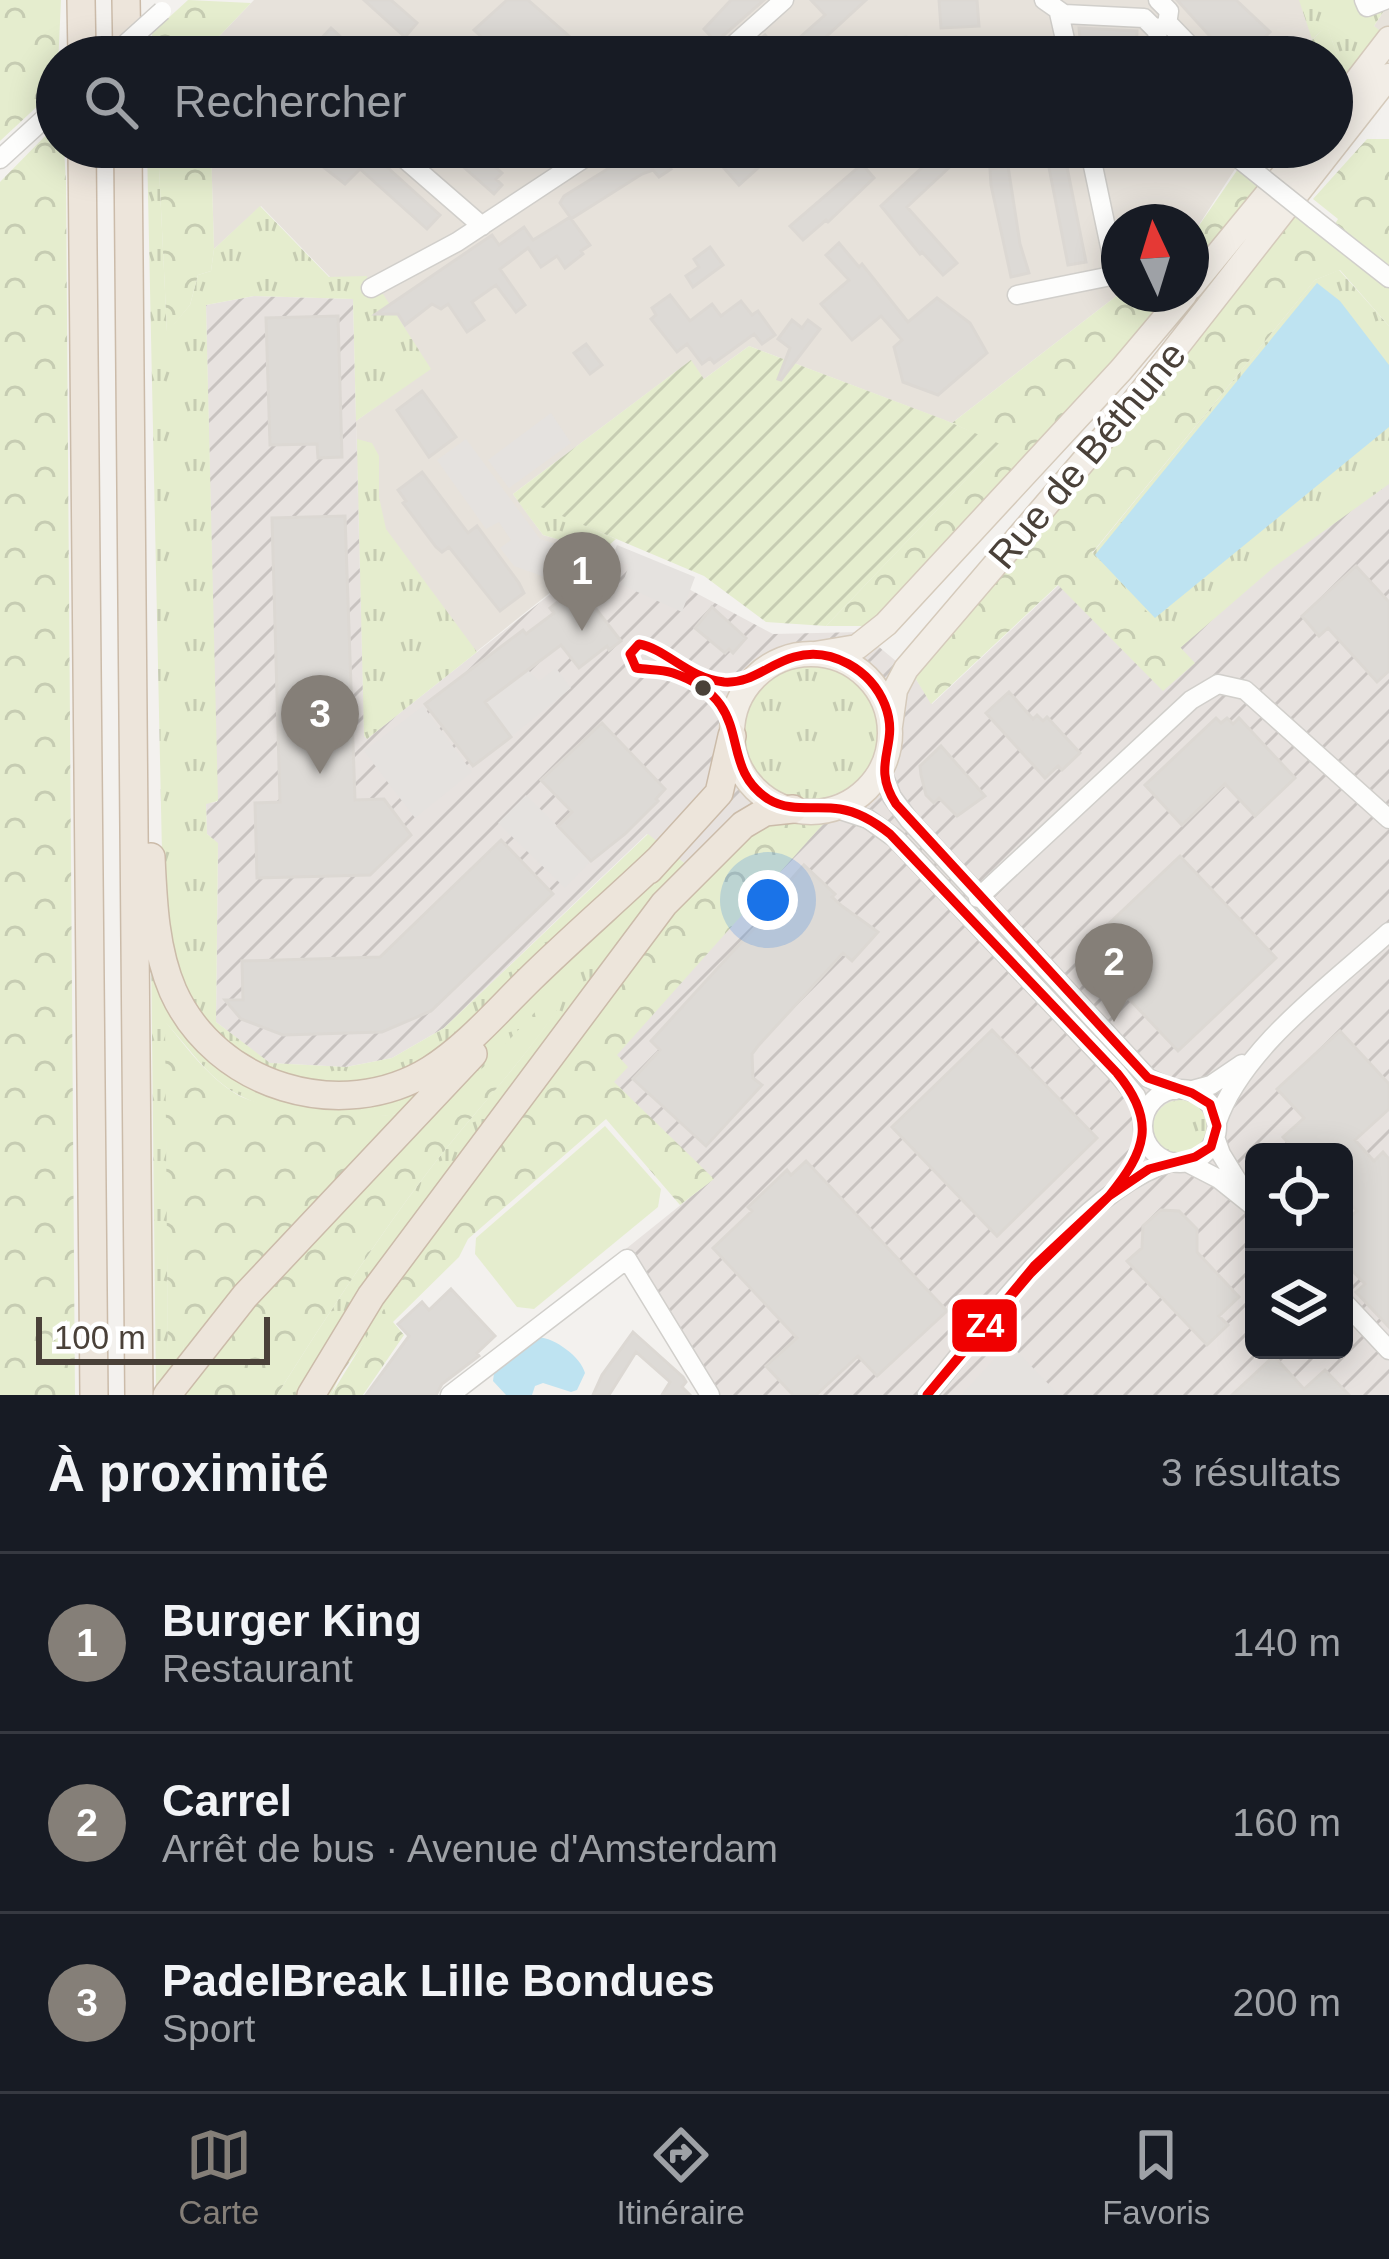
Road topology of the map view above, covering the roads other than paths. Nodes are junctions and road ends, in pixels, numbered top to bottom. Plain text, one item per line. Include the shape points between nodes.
1 (81, 0) edge
2 (126, 0) edge
3 (784, 0) edge
4 (1364, 0) edge
5 (1385, 0) edge
6 (1159, 2) edge
7 (168, 5) edge
8 (1052, 6) edge
9 (1156, 23) junction
10 (82, 36) edge
11 (127, 36) edge
12 (135, 36) edge
13 (744, 36) edge
14 (1062, 36) edge
15 (1157, 36) edge
16 (1173, 36) edge
17 (1389, 39) edge
18 (1389, 76) edge
19 (1353, 86) edge
20 (1353, 122) edge
21 (36, 126) edge
22 (0, 159) edge
23 (82, 168) edge
24 (128, 168) edge
25 (415, 168) edge
26 (569, 168) edge
27 (1093, 168) edge
28 (1251, 168) edge
29 (1289, 168) edge
30 (1318, 168) edge
31 (482, 226) junction
32 (1209, 265) edge
33 (1389, 278) edge
34 (371, 288) dead end
35 (1018, 296) dead end
36 (1170, 312) edge
37 (815, 654) junction
38 (133, 682) junction
39 (890, 726) junction
40 (732, 736) junction
41 (881, 769) junction
42 (834, 808) junction
43 (793, 809) junction
44 (1389, 819) edge
45 (659, 859) junction
46 (978, 898) junction
47 (1389, 932) edge
48 (1266, 1047) junction
49 (1182, 1090) junction
50 (1144, 1125) junction
51 (1216, 1129) junction
52 (1178, 1162) junction
53 (1107, 1196) junction
54 (1353, 1312) edge
55 (1389, 1350) edge
56 (94, 1395) edge
57 (139, 1395) edge
58 (167, 1395) edge
59 (310, 1395) edge
60 (450, 1395) edge
61 (710, 1395) edge
62 (927, 1395) edge

1 - 10 highway
2 - 11 highway
3 - 13 street
4 - 5 street via 1367,8
6 - 9 street via 1169,11
7 - 12 street, bridge
8 - 9 street
8 - 14 street
9 - 15 street
9 - 16 street
17 - 19 main road
18 - 20 main road, Rue de Béthune
21 - 22 street
23 - 56 highway
24 - 38 highway
25 - 31 street
26 - 31 street
27 - 35 street via 1116,275
28 - 33 street, bridge
29 - 32 main road, Rue de Béthune
30 - 39 main road, Rue de Béthune via 1174,353 906,669
31 - 34 street
36 - 37 main road, Rue de Béthune via 886,624 857,647
37 - 39 main road via 866,676
37 - 40 main road via 786,658 754,678
38 - 45 highway via 169,978 204,1037 241,1069 279,1087 353,1094 429,1071
38 - 57 highway
39 - 41 main road
40 - 43 main road via 748,779
40 - 45 highway via 719,793
41 - 42 main road via 862,793
41 - 46 street via 900,809
42 - 43 main road
42 - 50 street via 896,838 1117,1073 1136,1096
43 - 59 highway via 743,825 664,904 383,1280
44 - 46 street via 1245,690 1218,684 1191,700
45 - 58 highway via 284,1253
46 - 49 street via 1148,1078
47 - 48 street
48 - 49 street via 1216,1082
48 - 51 street via 1228,1093
49 - 50 street via 1154,1101
49 - 51 street via 1208,1102
50 - 52 street via 1154,1151
50 - 53 street via 1134,1160
51 - 52 street via 1203,1155
51 - 52 street via 1224,1160 1254,1207 1220,1179
52 - 53 street
53 - 62 street
54 - 55 street
60 - 61 street via 628,1259

